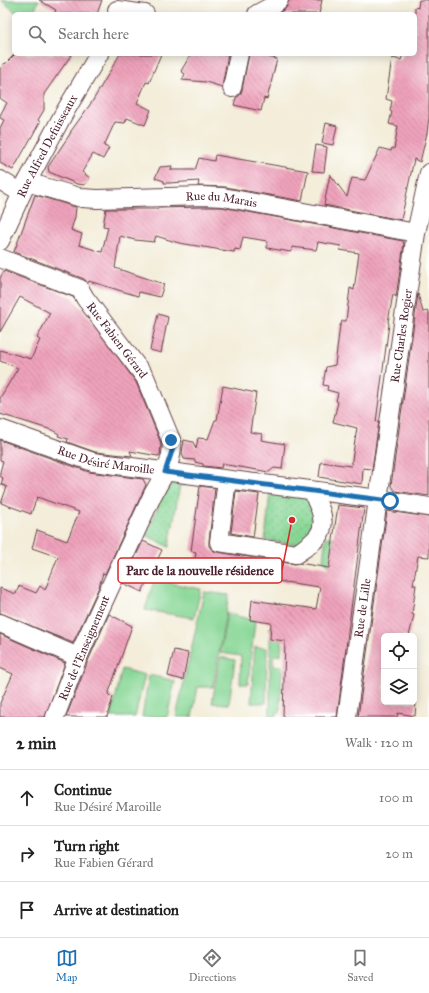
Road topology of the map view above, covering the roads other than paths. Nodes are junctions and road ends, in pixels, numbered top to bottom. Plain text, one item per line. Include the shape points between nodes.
1 (279, 0) edge
2 (118, 8) edge
3 (136, 12) edge
4 (261, 12) edge
5 (98, 56) edge
6 (239, 56) edge
7 (232, 88) dead end
8 (429, 173) edge
9 (0, 180) edge
10 (24, 187) junction
11 (416, 233) junction
12 (0, 241) edge
13 (0, 258) edge
14 (0, 429) edge
15 (165, 472) junction
16 (227, 480) junction
17 (315, 491) junction
18 (379, 499) junction
19 (429, 507) edge
20 (0, 623) edge
21 (78, 657) junction
22 (56, 712) edge
23 (347, 717) edge

1 - 4 street
2 - 3 street
5 - 10 street, Rue Alfred Defuisseaux
6 - 7 street
8 - 11 street, Rue Charles Rogier
9 - 10 street, Rue du Marais
10 - 11 street, Rue du Marais via 97,199 223,197
10 - 12 street, Rue Alfred Defuisseaux
11 - 18 street, Rue Charles Rogier
13 - 15 street, Rue Fabien Gérard via 80,290 145,377 173,448
14 - 15 street, Rue Désiré Maroille via 93,462
15 - 16 street, Rue Désiré Maroille
15 - 21 street, Rue de l'Enseignement
16 - 17 street, Rue Désiré Maroille
16 - 17 street via 219,542 296,554 319,536 322,527 320,510 314,498
17 - 18 street, Rue Désiré Maroille
18 - 19 street, Rue Désiré Maroille
18 - 23 street, Rue de Lille
20 - 21 street
21 - 22 street, Rue de l'Enseignement

